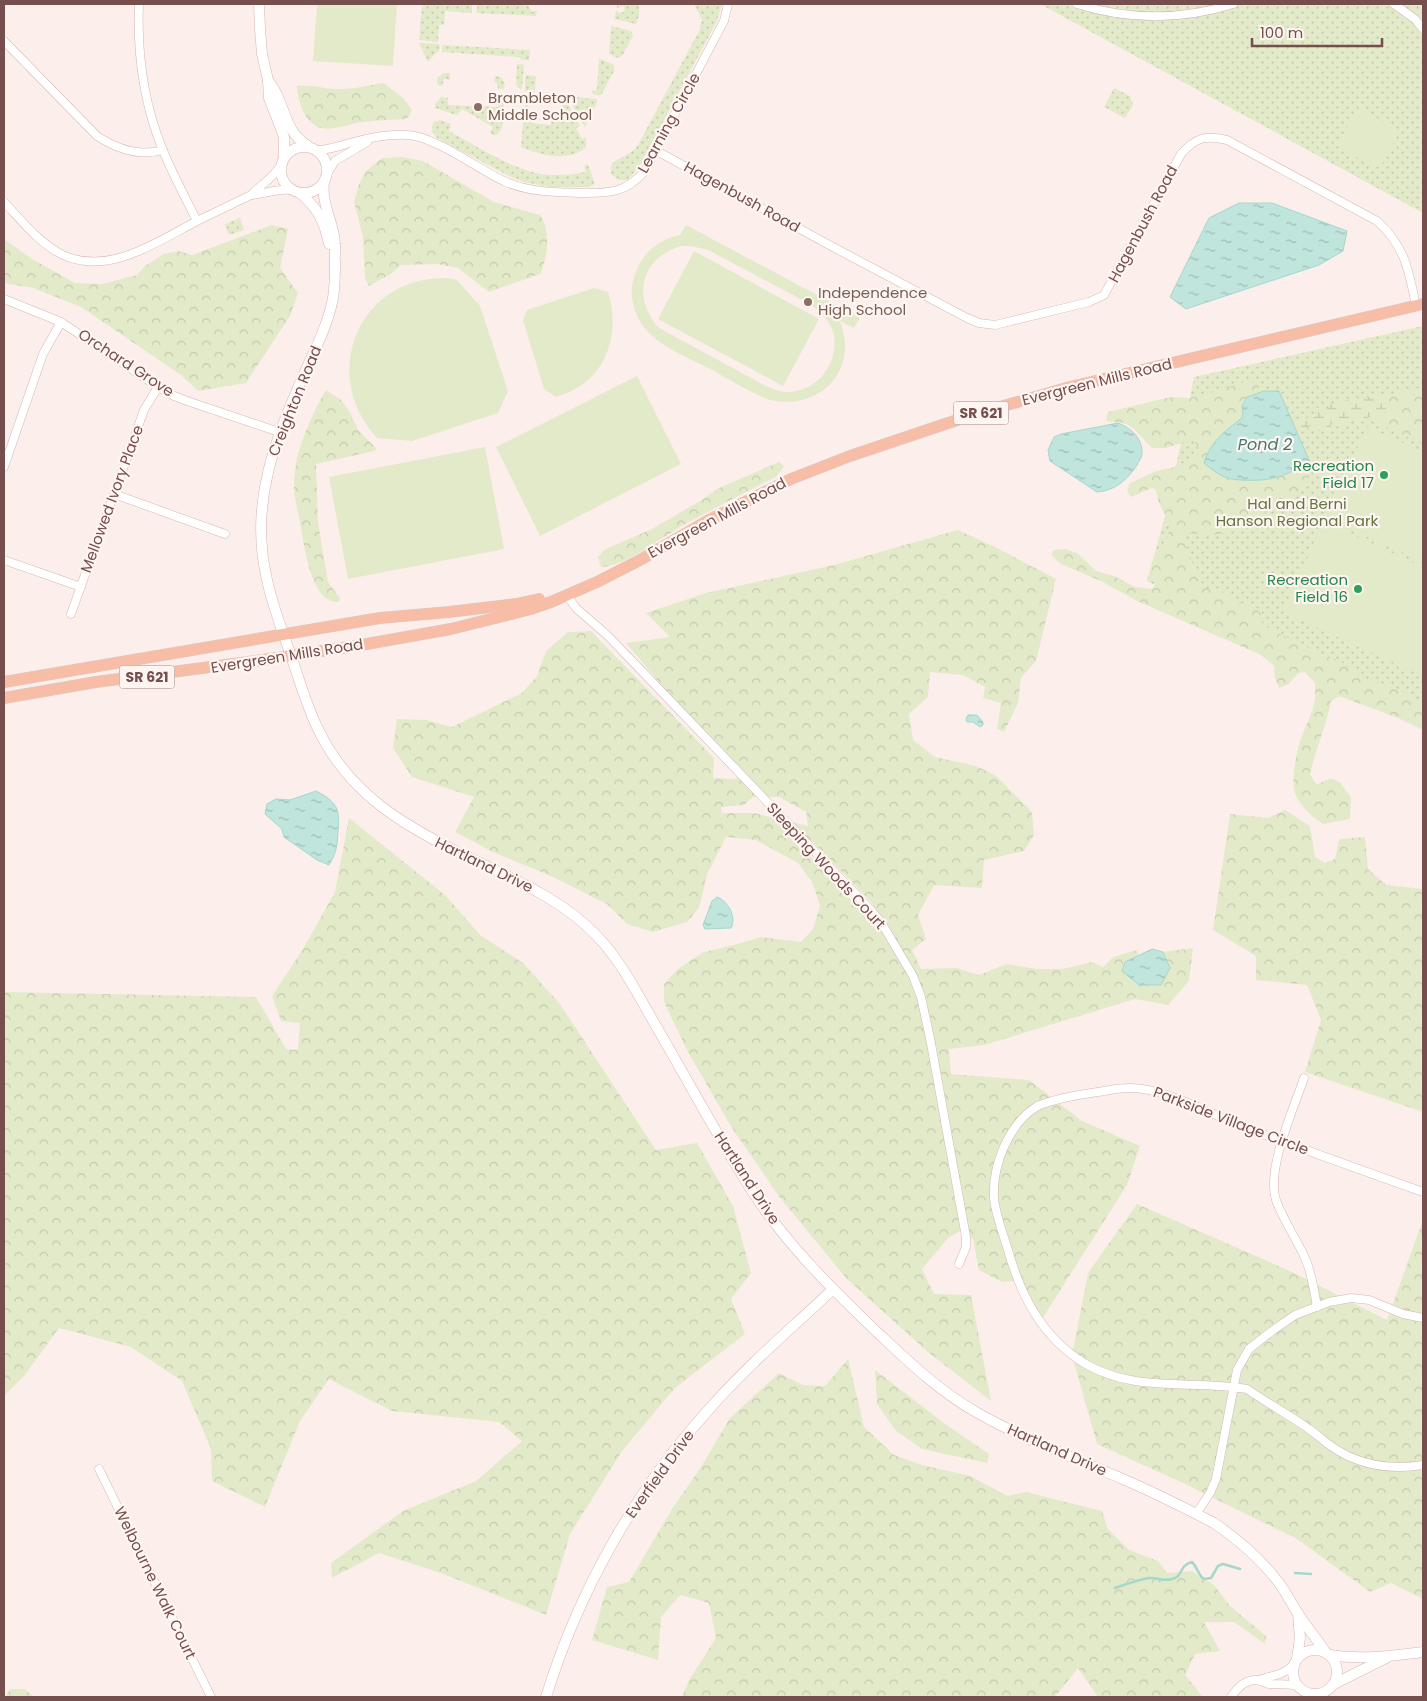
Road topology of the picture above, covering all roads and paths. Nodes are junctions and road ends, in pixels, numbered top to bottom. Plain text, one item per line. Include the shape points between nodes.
1 (139, 4) edge
2 (259, 4) edge
3 (728, 4) edge
4 (1077, 4) edge
5 (1233, 4) edge
6 (1394, 4) edge
7 (1423, 29) edge
8 (4, 41) edge
9 (268, 80) junction
10 (376, 138) junction
11 (313, 148) junction
12 (162, 150) junction
13 (655, 150) junction
14 (283, 161) junction
15 (326, 178) junction
16 (296, 191) junction
17 (251, 195) junction
18 (4, 202) edge
19 (197, 221) junction
20 (334, 256) junction
21 (4, 299) edge
22 (1420, 305) edge
23 (61, 322) junction
24 (158, 387) junction
25 (279, 432) junction
26 (4, 467) edge
27 (114, 494) junction
28 (225, 534) dead end
29 (4, 560) edge
30 (81, 587) junction
31 (566, 594) junction
32 (488, 608) junction
33 (70, 614) dead end
34 (284, 634) junction
35 (291, 656) junction
36 (4, 682) edge
37 (4, 698) edge
38 (1304, 1078) dead end
39 (1282, 1141) junction
40 (1423, 1192) edge
41 (959, 1264) dead end
42 (832, 1290) junction
43 (1317, 1306) junction
44 (1423, 1318) edge
45 (1234, 1387) junction
46 (1423, 1465) edge
47 (99, 1469) dead end
48 (1196, 1514) junction
49 (1298, 1614) junction
50 (1423, 1652) edge
51 (1328, 1654) junction
52 (1389, 1657) junction
53 (1296, 1662) junction
54 (1259, 1680) junction
55 (1331, 1690) edge
56 (1303, 1691) edge
57 (211, 1697) edge
58 (546, 1697) edge
59 (1231, 1697) edge

1 - 12 street via 143,74
2 - 9 main road, Creighton Road
3 - 13 street, Learning Circle via 724,21
4 - 5 street via 1116,14 1157,16 1196,13
6 - 7 street
8 - 12 street via 97,136 115,147 135,152
9 - 11 main road, Creighton Road via 293,133
9 - 14 main road, Creighton Road via 269,98 284,137
10 - 11 street, Learning Circle via 336,148
10 - 13 street, Learning Circle via 408,134 421,138 507,182 546,193 597,193 631,185 644,172
10 - 15 street, Learning Circle via 335,162
11 - 14 main road via 295,148
11 - 15 main road, Creighton Road via 326,160
12 - 19 street
13 - 22 street, Hagenbush Road via 967,318 994,326 1089,302 1104,295 1181,154 1196,140 1215,137 1227,140 1377,221 1400,248
14 - 16 main road, Creighton Road via 282,179
14 - 17 street via 274,176
15 - 16 main road via 314,191
15 - 20 main road, Creighton Road via 324,202 336,246
16 - 17 street via 279,189
16 - 20 main road, Creighton Road via 314,206 322,218
17 - 19 street
18 - 19 street via 52,249 69,258 87,261 127,256
20 - 25 main road, Creighton Road via 335,284 329,315
21 - 23 street, Orchard Grove
22 - 31 main road, Evergreen Mills Road / SR 621 via 1070,387 850,456 791,479 597,582
23 - 24 street, Orchard Grove
23 - 26 street via 43,354
24 - 25 street, Orchard Grove via 190,402
24 - 27 street, Mellowed Ivory Place via 144,410
25 - 34 main road, Creighton Road via 264,488 261,525 265,573
27 - 28 street
27 - 30 street, Mellowed Ivory Place
29 - 30 street
30 - 33 street, Mellowed Ivory Place
31 - 32 main road, Evergreen Mills Road / SR 621
31 - 35 main road, Evergreen Mills Road / SR 621 via 531,609 451,629
31 - 41 street, Sleeping Woods Court via 576,608 607,635 870,909 891,937 913,976 930,1038 966,1237
32 - 34 main road, Evergreen Mills Road / SR 621 via 380,618
32 - 35 main road via 442,623 304,646
34 - 35 main road, Creighton Road
34 - 36 main road, Evergreen Mills Road / SR 621
35 - 37 main road, Evergreen Mills Road / SR 621 via 96,682
35 - 42 main road, Hartland Drive via 317,727 329,750 366,795 423,835 564,907 600,939 628,977 754,1194
38 - 39 street
39 - 40 street, Parkside Village Circle
39 - 43 street via 1277,1159 1276,1200 1306,1261
39 - 45 street, Parkside Village Circle via 1169,1096 1144,1089 1117,1088 1063,1097 1038,1106 1018,1123 998,1166 996,1209 1012,1263 1029,1303 1049,1335 1097,1370 1130,1381
42 - 48 main road, Hartland Drive via 910,1363 971,1409
42 - 58 main road, Everfield Drive via 711,1406 644,1492 589,1587
43 - 44 street via 1351,1298 1369,1300 1403,1314
43 - 45 street via 1289,1319 1249,1350 1237,1370
45 - 46 street, Parkside Village Circle via 1247,1389 1330,1446 1366,1464 1382,1467
45 - 48 street via 1216,1479
47 - 57 street, Welbourne Walk Court
48 - 49 main road, Hartland Drive via 1226,1531 1254,1555 1280,1584
49 - 51 main road, Hartland Drive
49 - 53 main road, Hartland Drive via 1300,1638
50 - 52 main road
51 - 52 main road via 1358,1658
51 - 53 main road via 1309,1651
51 - 55 main road, Hartland Drive via 1334,1661 1337,1675
52 - 55 main road
53 - 54 street via 1283,1674
53 - 56 main road, Hartland Drive via 1293,1672
54 - 56 street via 1268,1684 1284,1683
54 - 59 street via 1244,1682
55 - 56 main road via 1317,1694

